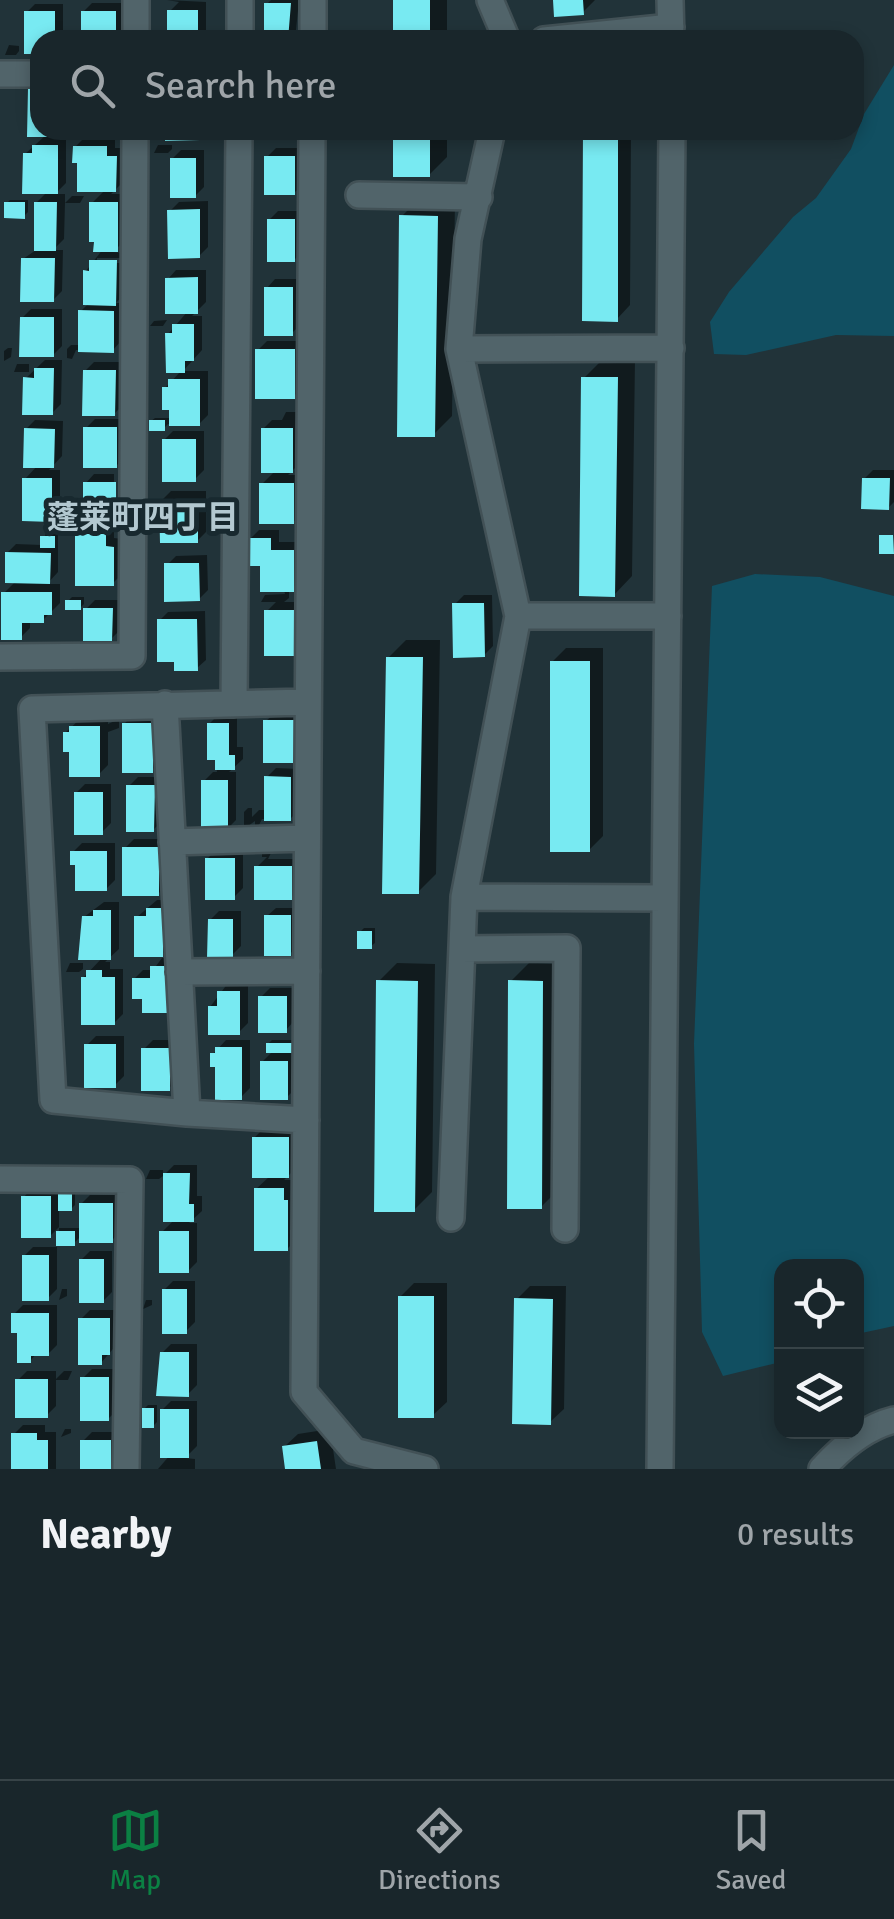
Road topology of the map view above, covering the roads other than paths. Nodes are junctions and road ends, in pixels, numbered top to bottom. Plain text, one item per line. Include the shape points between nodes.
1 (136, 0) edge
2 (240, 0) edge
3 (313, 0) edge
4 (490, 0) edge
5 (670, 0) edge
6 (136, 30) edge
7 (240, 30) edge
8 (313, 30) edge
9 (503, 30) edge
10 (671, 30) edge
11 (0, 74) edge
12 (30, 74) edge
13 (135, 140) edge
14 (240, 140) edge
15 (312, 140) edge
16 (490, 140) edge
17 (672, 140) edge
18 (358, 195) dead end
19 (479, 197) junction
20 (671, 348) junction
21 (459, 349) junction
22 (518, 616) junction
23 (668, 616) junction
24 (0, 657) edge
25 (308, 702) junction
26 (165, 704) junction
27 (234, 704) junction
28 (308, 838) junction
29 (172, 842) junction
30 (464, 897) junction
31 (666, 898) junction
32 (462, 949) junction
33 (307, 971) junction
34 (179, 972) junction
35 (187, 1113) junction
36 (306, 1120) junction
37 (0, 1179) edge
38 (452, 1218) dead end
39 (565, 1229) dead end
40 (894, 1420) edge
41 (355, 1460) edge
42 (126, 1469) edge
43 (426, 1469) edge
44 (660, 1469) edge
45 (822, 1469) edge

1 - 6 street
2 - 7 street
3 - 8 street
4 - 9 street
5 - 10 street
11 - 12 street
13 - 24 street via 132,656
14 - 27 street
15 - 25 street
16 - 19 street
17 - 20 street
18 - 19 street
19 - 21 street via 468,240
20 - 21 street
20 - 23 street
21 - 22 street
22 - 23 street
22 - 30 street
23 - 31 street
25 - 27 street
25 - 28 street
26 - 27 street
26 - 29 street
26 - 35 street via 32,709 53,1100
28 - 29 street
28 - 33 street
29 - 34 street
30 - 31 street
30 - 32 street
31 - 44 street
32 - 38 street
32 - 39 street via 566,948
33 - 34 street
33 - 36 street
34 - 35 street
35 - 36 street
36 - 41 street via 304,1392
37 - 42 street via 130,1180
40 - 45 street via 841,1449
41 - 43 street

